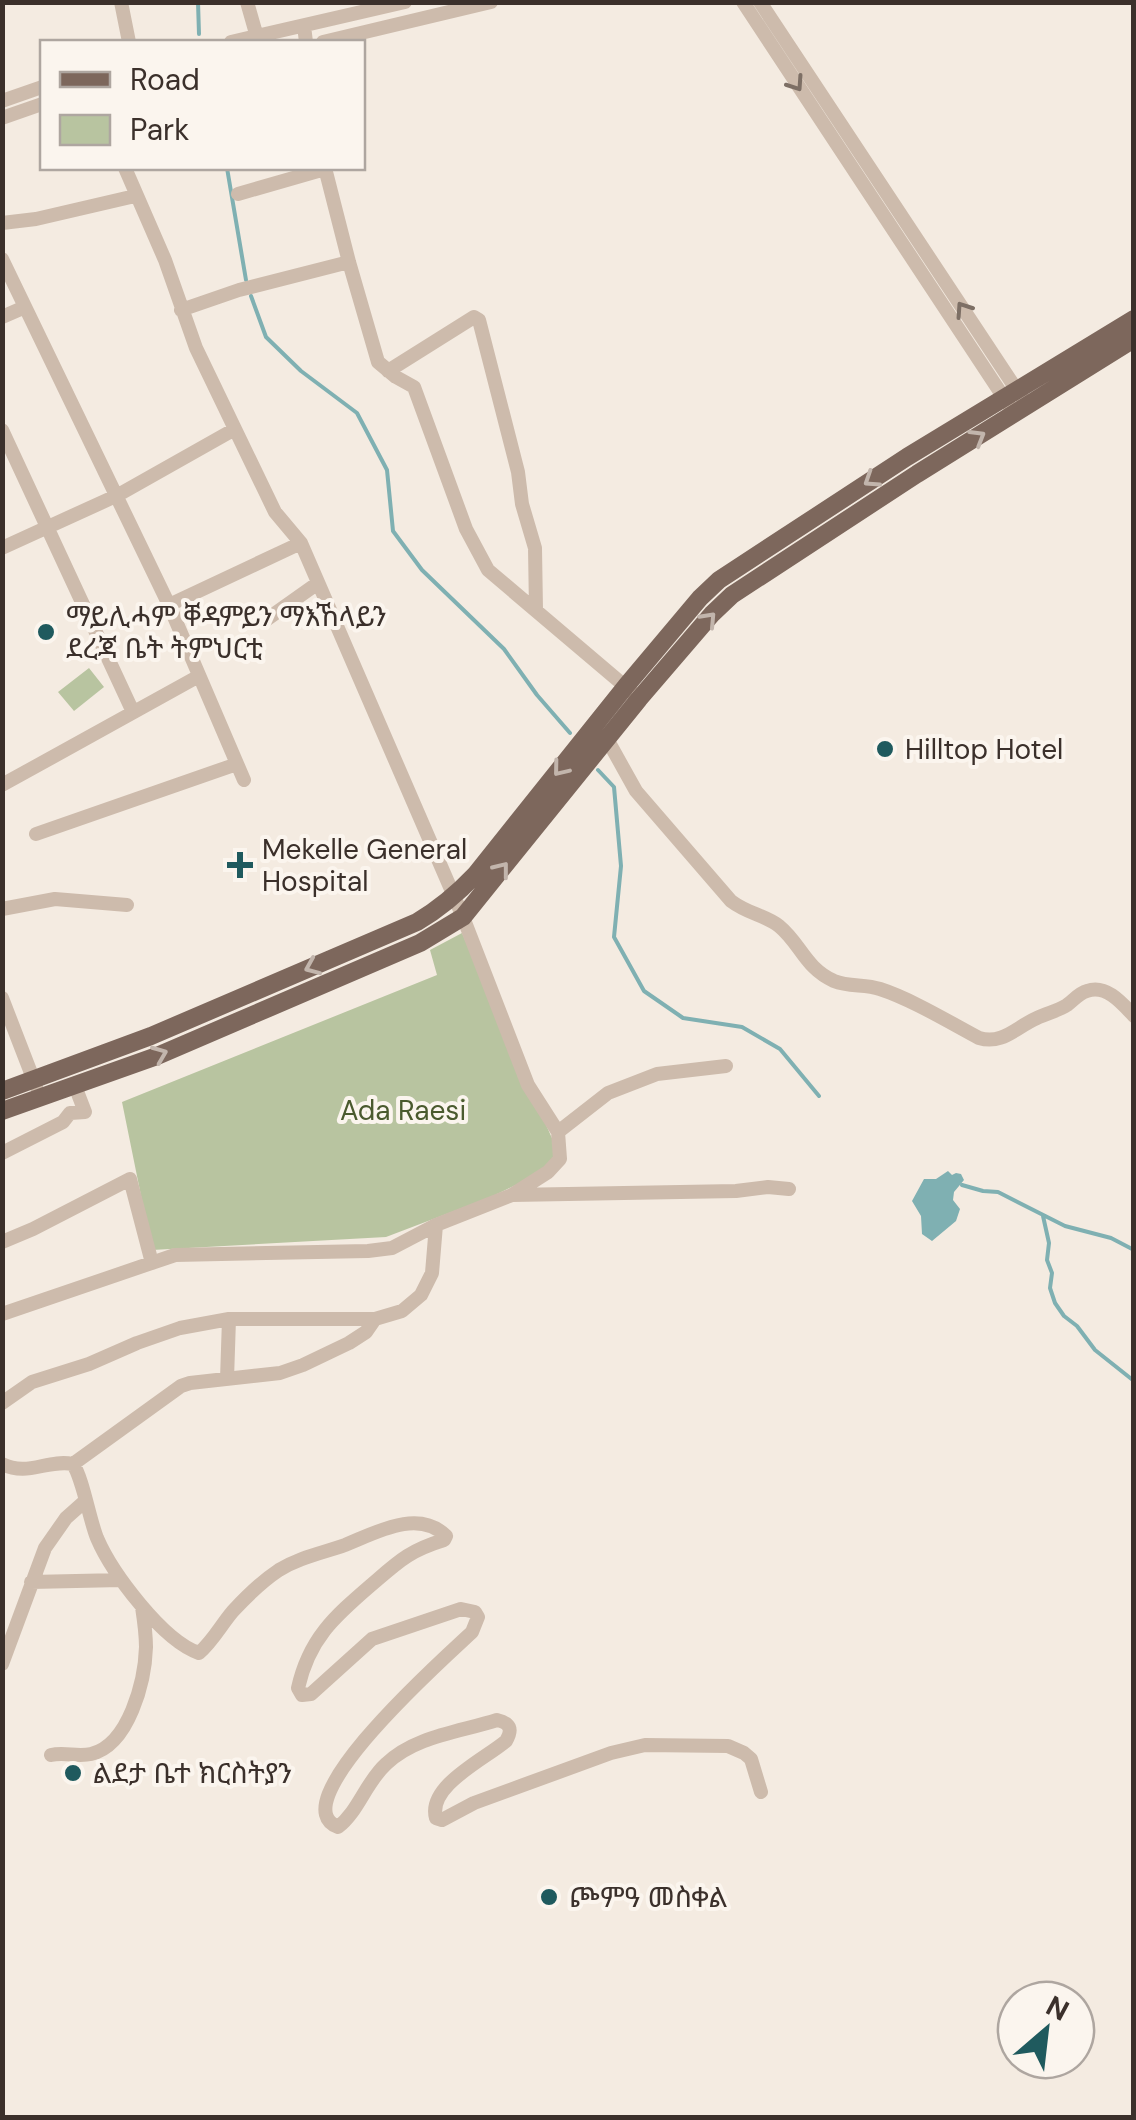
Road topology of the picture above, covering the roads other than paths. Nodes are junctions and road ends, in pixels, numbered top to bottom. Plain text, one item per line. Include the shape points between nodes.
1 (120, 2) edge
2 (247, 2) edge
3 (405, 2) edge
4 (492, 2) edge
5 (743, 2) edge
6 (760, 2) edge
7 (433, 9) edge
8 (343, 10) edge
9 (304, 26) junction
10 (258, 36) junction
11 (351, 36) junction
12 (129, 40) edge
13 (240, 40) edge
14 (306, 40) edge
15 (332, 40) edge
16 (40, 88) edge
17 (2, 101) edge
18 (40, 105) edge
19 (2, 118) edge
20 (125, 170) edge
21 (318, 170) edge
22 (326, 170) edge
23 (238, 194) dead end
24 (135, 196) junction
25 (2, 223) edge
26 (2, 259) edge
27 (349, 262) junction
28 (25, 307) junction
29 (181, 310) junction
30 (2, 317) edge
31 (1134, 319) edge
32 (1134, 339) edge
33 (388, 372) junction
34 (1016, 403) junction
35 (2, 430) edge
36 (236, 430) junction
37 (907, 457) junction
38 (917, 474) junction
39 (118, 495) junction
40 (48, 528) junction
41 (300, 543) junction
42 (2, 548) edge
43 (318, 583) junction
44 (169, 604) junction
45 (536, 610) junction
46 (263, 622) dead end
47 (199, 676) junction
48 (633, 693) junction
49 (133, 712) junction
50 (600, 733) junction
51 (237, 764) junction
52 (244, 780) dead end
53 (2, 785) edge
54 (36, 834) dead end
55 (454, 898) junction
56 (127, 905) dead end
57 (2, 909) edge
58 (463, 917) junction
59 (2, 998) edge
60 (1134, 1016) edge
61 (106, 1052) junction
62 (726, 1066) dead end
63 (113, 1073) junction
64 (34, 1079) junction
65 (75, 1086) junction
66 (2, 1091) edge
67 (41, 1098) junction
68 (2, 1111) edge
69 (558, 1132) junction
70 (2, 1153) edge
71 (789, 1189) dead end
72 (512, 1195) junction
73 (436, 1225) junction
74 (2, 1242) edge
75 (152, 1263) junction
76 (2, 1314) edge
77 (229, 1319) junction
78 (375, 1320) junction
79 (227, 1380) junction
80 (2, 1403) edge
81 (2, 1464) edge
82 (72, 1464) junction
83 (84, 1502) junction
84 (121, 1580) junction
85 (31, 1582) junction
86 (142, 1607) junction
87 (2, 1664) edge
88 (51, 1755) dead end
89 (761, 1792) dead end

1 - 12 street
2 - 10 street
3 - 8 street
4 - 7 street
5 -> 34 street
34 -> 6 street
7 - 11 street
8 - 9 street
8 - 11 street
9 - 10 street
9 - 14 street
10 - 13 street
11 - 15 street
16 - 17 street
18 - 19 street
20 - 24 street
21 - 23 street
22 - 27 street
24 - 25 street
24 - 29 street
26 - 28 street
27 - 29 street
27 - 33 street via 378,362
28 - 30 street
28 - 39 street
29 - 36 street
31 - 34 main road
32 - 34 main road
33 - 45 street via 414,387 480,559
33 - 45 street via 479,320 535,548
34 - 37 main road
38 -> 34 main road
35 - 40 street
36 - 39 street
36 - 41 street via 275,512
37 - 38 main road
37 -> 48 main road via 719,580
48 -> 38 main road via 732,595
39 - 40 street
39 - 44 street
40 - 42 street
40 - 49 street
41 - 43 street
41 - 44 street
43 - 46 street
43 - 55 street
44 - 47 street
45 - 48 street
47 - 49 street
47 - 51 street
48 - 50 main road
49 - 53 street
50 -> 55 main road
58 -> 50 main road
50 - 60 street via 636,791 732,901 772,920 810,965 838,983 886,991 990,1041 1094,989 1109,993
51 - 52 street
51 - 54 street
55 - 58 street
55 -> 61 main road via 417,922
56 - 57 street via 56,898
63 -> 58 main road via 420,943
58 - 69 street via 528,1085
59 - 64 street
61 - 63 main road
61 - 64 main road
62 - 69 street via 657,1074 608,1093
63 - 65 main road
64 - 66 main road
64 - 67 street
65 - 67 main road
65 - 70 street via 85,1112 70,1113
67 - 68 main road
69 - 72 street via 560,1159
71 - 72 street
72 - 73 street
73 - 75 street via 392,1248 175,1254
73 - 78 street via 432,1273 421,1295
74 - 75 street via 130,1180
75 - 76 street
77 - 78 street
77 - 79 street
77 - 80 street via 180,1328 48,1376
78 - 79 street via 350,1344 303,1365
79 - 82 street via 180,1386
81 - 82 street via 18,1471
82 - 83 street
83 - 84 street
83 - 85 street via 46,1548
84 - 85 street
84 - 86 street
85 - 87 street
86 - 88 street via 145,1656 126,1724 91,1754
86 - 89 street via 199,1654 278,1570 386,1528 424,1524 444,1533 444,1540 402,1557 336,1614 316,1640 298,1688 311,1694 372,1639 462,1609 478,1620 355,1751 327,1802 332,1826 348,1820 388,1762 437,1735 497,1720 510,1727 506,1741 441,1792 436,1818 645,1745 744,1752

